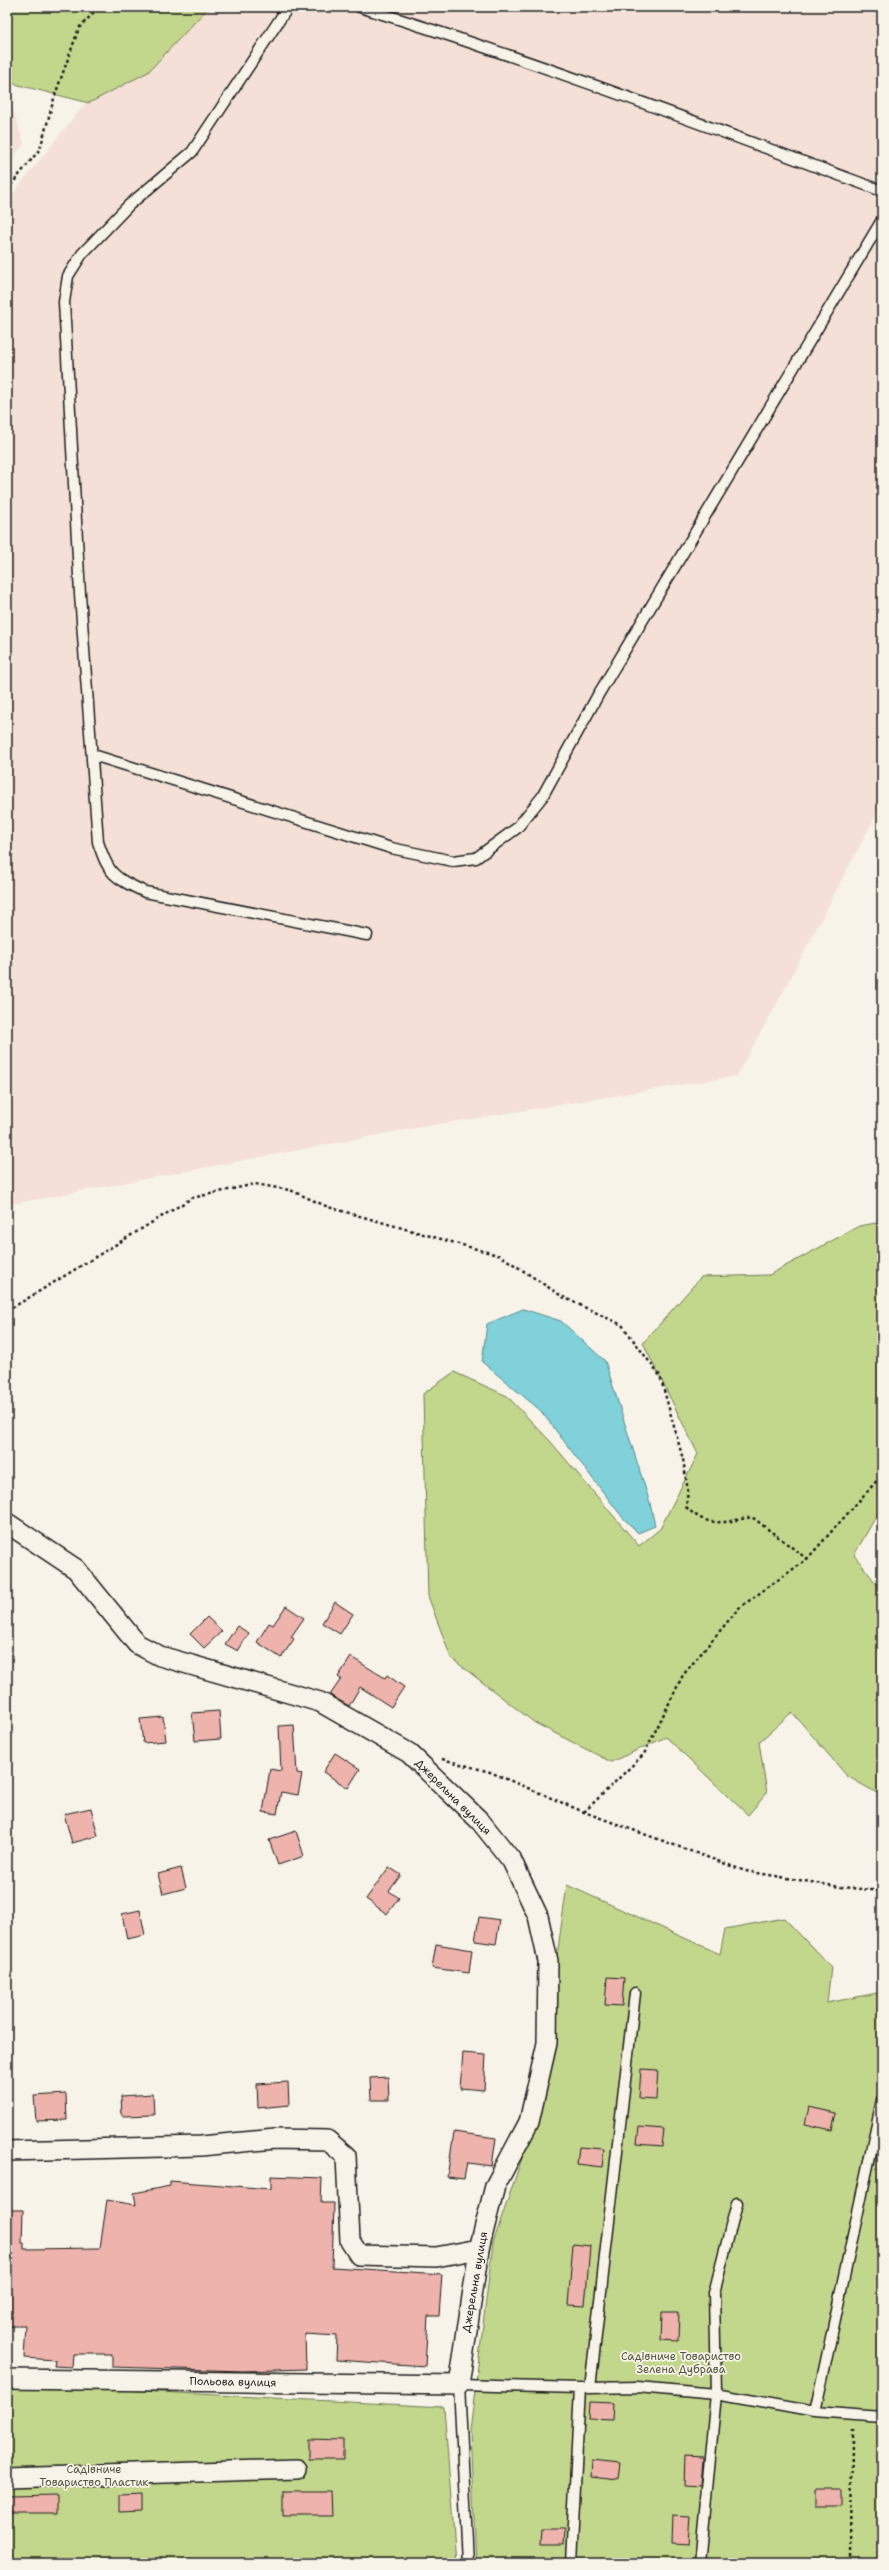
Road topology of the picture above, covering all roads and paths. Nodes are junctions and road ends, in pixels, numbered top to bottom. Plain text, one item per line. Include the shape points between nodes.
1 (99, 7) edge
2 (288, 7) edge
3 (360, 7) edge
4 (7, 190) edge
5 (882, 191) edge
6 (882, 220) edge
7 (93, 755) junction
8 (367, 935) dead end
9 (7, 1311) edge
10 (882, 1475) edge
11 (7, 1523) edge
12 (807, 1559) junction
13 (409, 1753) junction
14 (584, 1812) junction
15 (882, 1891) edge
16 (635, 1993) dead end
17 (882, 2100) edge
18 (7, 2152) edge
19 (737, 2203) dead end
20 (479, 2249) junction
21 (7, 2379) edge
22 (459, 2385) junction
23 (585, 2388) junction
24 (716, 2394) junction
25 (816, 2412) junction
26 (852, 2414) junction
27 (882, 2417) edge
28 (297, 2469) dead end
29 (7, 2478) edge
30 (468, 2563) edge
31 (571, 2563) edge
32 (700, 2563) edge
33 (851, 2563) edge

1 - 4 path via 79,28 40,149
2 - 7 lane via 192,152 129,205 82,254 68,276 64,302 80,594
3 - 5 lane via 718,130
6 - 7 lane via 598,695 542,797 517,828 476,858 453,861 392,848
7 - 8 lane via 98,842 106,865 118,879 145,892
9 - 12 path via 192,1198 255,1184 290,1190 328,1207 501,1256 563,1297 622,1325 660,1376 683,1459 688,1491 686,1507 708,1523 752,1517
10 - 12 path
11 - 13 street, Джерельна вулиця via 76,1569 137,1644 160,1656 320,1702
12 - 14 path via 739,1608 683,1675 644,1754
13 - 14 path via 436,1757 490,1772
13 - 20 street, Джерельна вулиця via 480,1821 512,1861 538,1916 548,1961 547,2043 529,2122 495,2186
14 - 15 path via 745,1871
16 - 23 lane
17 - 25 lane
18 - 20 street via 201,2146 275,2139 327,2140 346,2156 350,2241 358,2255 436,2257
19 - 24 lane via 714,2293
20 - 22 street, Джерельна вулиця
21 - 22 street, Польова вулиця
22 - 23 lane
22 - 30 lane
23 - 24 lane via 637,2386
23 - 31 lane
24 - 25 lane
24 - 32 lane
25 - 26 lane
26 - 27 lane
26 - 33 path
28 - 29 street

